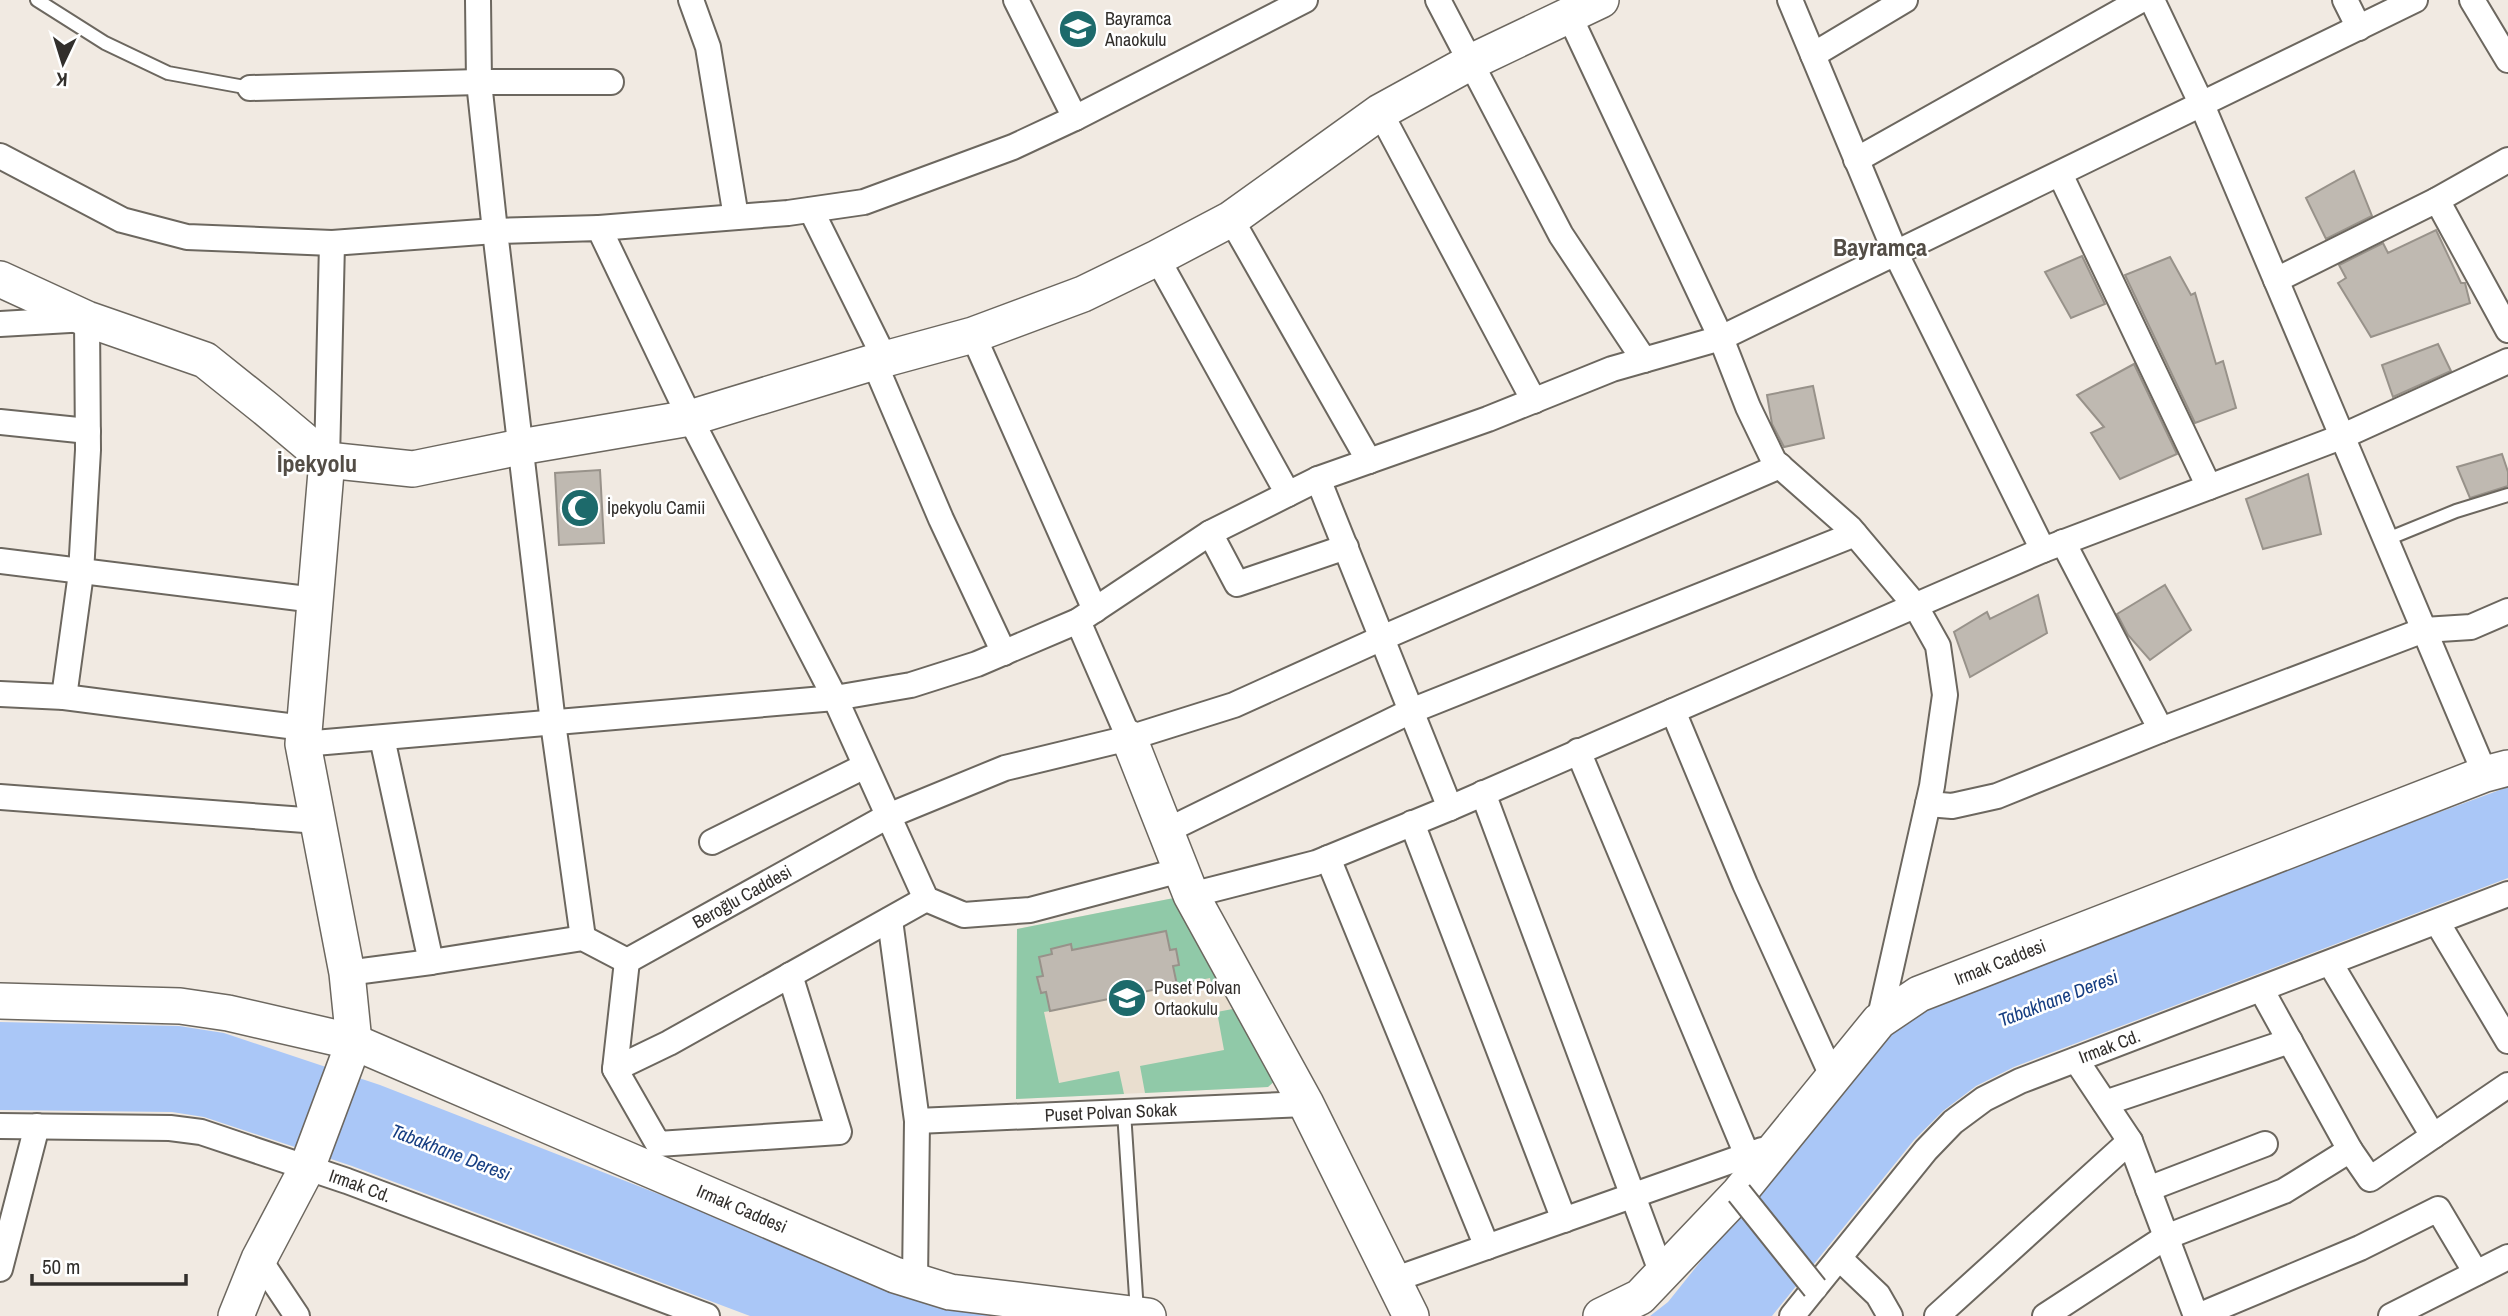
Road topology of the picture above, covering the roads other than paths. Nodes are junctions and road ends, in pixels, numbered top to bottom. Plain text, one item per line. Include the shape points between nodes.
1 (37, 0) edge
2 (478, 0) edge
3 (691, 0) edge
4 (1017, 0) edge
5 (1305, 0) edge
6 (1438, 0) edge
7 (1601, 0) edge
8 (1790, 0) edge
9 (1905, 0) edge
10 (2141, 0) edge
11 (2152, 0) edge
12 (2345, 0) edge
13 (2415, 0) edge
14 (2472, 0) edge
15 (1569, 15) junction
16 (2360, 27) junction
17 (1812, 55) junction
18 (2508, 60) edge
19 (1471, 62) junction
20 (479, 82) junction
21 (611, 82) dead end
22 (250, 88) joint
23 (2202, 105) junction
24 (1380, 111) junction
25 (1075, 118) junction
26 (0, 156) edge
27 (1856, 160) junction
28 (2508, 160) edge
29 (2060, 174) junction
30 (2437, 201) junction
31 (811, 210) junction
32 (736, 217) junction
33 (1231, 219) junction
34 (599, 228) junction
35 (495, 231) junction
36 (332, 243) junction
37 (1896, 254) junction
38 (1157, 258) junction
39 (0, 279) edge
40 (2276, 280) junction
41 (87, 319) junction
42 (0, 324) edge
43 (2508, 330) edge
44 (973, 335) junction
45 (1721, 338) junction
46 (879, 360) junction
47 (1644, 360) junction
48 (2508, 361) edge
49 (1534, 401) junction
50 (690, 418) junction
51 (0, 422) edge
52 (88, 431) junction
53 (2341, 437) junction
54 (520, 447) junction
55 (327, 460) junction
56 (1369, 461) junction
57 (1780, 466) junction
58 (1318, 479) junction
59 (2209, 487) junction
60 (1288, 494) junction
61 (2508, 495) edge
62 (1210, 533) junction
63 (1855, 534) junction
64 (2385, 540) junction
65 (2053, 546) junction
66 (1346, 547) junction
67 (0, 561) edge
68 (81, 573) junction
69 (315, 600) junction
70 (1915, 605) junction
71 (2508, 611) edge
72 (1087, 616) junction
73 (2424, 630) junction
74 (1382, 638) junction
75 (1004, 653) junction
76 (0, 694) edge
77 (64, 697) junction
78 (835, 698) junction
79 (1412, 711) junction
80 (1673, 711) junction
81 (553, 723) junction
82 (2161, 730) junction
83 (304, 736) junction
84 (382, 738) junction
85 (1129, 738) junction
86 (1578, 751) junction
87 (865, 766) junction
88 (2497, 771) edge
89 (1483, 793) junction
90 (0, 797) edge
91 (1928, 804) junction
92 (1450, 808) junction
93 (888, 816) junction
94 (318, 821) junction
95 (1412, 823) junction
96 (1166, 831) junction
97 (712, 842) dead end
98 (1328, 858) junction
99 (1186, 882) junction
100 (2508, 894) edge
101 (926, 899) junction
102 (890, 920) junction
103 (2437, 922) junction
104 (583, 938) junction
105 (627, 961) junction
106 (431, 962) junction
107 (2330, 963) junction
108 (347, 973) junction
109 (790, 975) junction
110 (2261, 989) junction
111 (0, 1001) edge
112 (1879, 1021) junction
113 (2290, 1041) junction
114 (2508, 1041) edge
115 (351, 1049) junction
116 (2076, 1059) junction
117 (615, 1069) junction
118 (1833, 1078) junction
119 (2508, 1085) edge
120 (1306, 1104) junction
121 (2105, 1104) junction
122 (1124, 1112) junction
123 (917, 1121) junction
124 (0, 1126) edge
125 (37, 1126) junction
126 (2433, 1136) junction
127 (2130, 1141) junction
128 (2265, 1144) dead end
129 (1763, 1149) junction
130 (2350, 1150) junction
131 (309, 1162) junction
132 (2148, 1189) junction
133 (1739, 1193) junction
134 (1632, 1196) junction
135 (1564, 1220) junction
136 (2166, 1237) junction
137 (1487, 1247) junction
138 (2508, 1257) edge
139 (1839, 1258) junction
140 (259, 1259) junction
141 (0, 1269) edge
142 (2476, 1273) junction
143 (1662, 1274) junction
144 (1393, 1280) junction
145 (915, 1281) junction
146 (666, 1301) junction
147 (1806, 1306) edge
148 (1138, 1315) edge
149 (236, 1316) edge
150 (297, 1316) edge
151 (644, 1316) edge
152 (706, 1316) edge
153 (1148, 1316) edge
154 (1411, 1316) edge
155 (1601, 1316) edge
156 (1890, 1316) edge
157 (1937, 1316) edge
158 (2045, 1316) edge
159 (2197, 1316) edge
160 (2391, 1316) edge

1 - 22 lane via 105,43 168,73
2 - 20 street
3 - 32 street via 708,47
4 - 25 street
5 - 25 street
6 - 19 street
7 - 15 street
8 - 17 street
9 - 17 street
10 - 27 street
11 - 23 street
12 - 16 street
13 - 16 street
14 - 18 street
15 - 19 street
15 - 45 street
16 - 23 street
17 - 27 street
19 - 24 street
19 - 47 street via 1561,235
20 - 21 street
20 - 22 street
20 - 35 street
23 - 29 street
23 - 40 street
24 - 33 street
24 - 49 street
25 - 31 street via 1013,147 864,202
26 - 36 street via 122,220 174,234
27 - 37 street
28 - 30 street
29 - 37 street
29 - 59 street
30 - 40 street
30 - 43 street
31 - 32 street
31 - 46 street
32 - 34 street
33 - 38 street
33 - 56 street
34 - 35 street
34 - 50 street
35 - 36 street
35 - 54 street
36 - 55 street
37 - 45 street
37 - 65 street
38 - 44 street via 1083,294
38 - 60 street
39 - 41 street
40 - 53 street
41 - 42 street
41 - 52 street
41 - 55 street via 205,360
44 - 46 street
44 - 72 street
45 - 47 street
45 - 57 street via 1748,407
46 - 50 street
46 - 75 street via 941,519
47 - 49 street
48 - 53 street
49 - 56 street
50 - 54 street
50 - 78 street
51 - 52 street
52 - 68 street
53 - 59 street
53 - 64 street
54 - 55 street via 413,469
54 - 81 street
55 - 69 street
56 - 58 street
57 - 63 street
57 - 74 street, Beroğlu Caddesi
58 - 60 street
58 - 66 street
59 - 65 street
60 - 62 street
61 - 64 lane
62 - 66 street via 1237,584
62 - 72 street
63 - 70 street
63 - 79 street
64 - 73 street
65 - 70 street
65 - 82 street
66 - 74 street
67 - 68 street
68 - 69 street
68 - 77 street
69 - 83 street
70 - 80 street
70 - 91 street via 1938,646 1945,695
71 - 73 street via 2471,627
72 - 75 street
72 - 85 street
73 - 82 street
73 - 88 street
74 - 79 street
74 - 85 street, Beroğlu Caddesi via 1234,705
75 - 78 street via 911,684
76 - 77 street
77 - 83 street
78 - 81 street
78 - 87 street
79 - 92 street
79 - 96 street
80 - 86 street
80 - 118 street
81 - 84 street
81 - 104 street
82 - 91 street via 1997,796 1952,806
83 - 84 street
83 - 94 street
84 - 106 street
85 - 93 street, Beroğlu Caddesi via 1005,768
85 - 96 street
86 - 89 street
86 - 129 street
87 - 93 street
87 - 97 street
88 - 112 street, Irmak Caddesi via 1919,993
89 - 92 street
89 - 134 street
90 - 94 street
91 - 112 street
92 - 95 street
93 - 101 street
93 - 105 street, Beroğlu Caddesi
94 - 108 street
95 - 98 street
95 - 135 street
96 - 99 street
98 - 99 street
98 - 137 street
99 - 101 street via 1030,910 964,915
99 - 120 street
100 - 103 street, Irmak Cd.
101 - 102 street
102 - 109 street
102 - 123 street
103 - 107 street, Irmak Cd.
103 - 114 street
104 - 105 street
104 - 106 street
105 - 117 street
106 - 108 street
107 - 110 street, Irmak Cd.
107 - 126 street
108 - 115 street
109 - 117 street
109 - 117 street via 839,1132 658,1144
110 - 113 street
110 - 116 street, Irmak Cd.
111 - 115 street via 180,1006 228,1013
112 - 118 street, Irmak Caddesi
113 - 121 street
113 - 130 street
115 - 131 street
115 - 145 street, Irmak Caddesi
116 - 121 street
116 - 139 street, Irmak Cd. via 1984,1099 1953,1122
118 - 129 street, Irmak Caddesi
119 - 126 street
120 - 122 street, Puset Polvan Sokak
120 - 144 street
121 - 127 street
122 - 123 street, Puset Polvan Sokak
122 - 148 lane
123 - 145 street
124 - 125 street, Irmak Cd.
125 - 131 street, Irmak Cd. via 201,1132
125 - 141 street
126 - 130 street via 2370,1179
127 - 132 street
127 - 157 street
128 - 132 street
129 - 133 street, Irmak Caddesi
129 - 134 street
130 - 136 street via 2284,1191
131 - 140 street
131 - 146 street, Irmak Cd.
132 - 136 street
133 - 143 street, Irmak Caddesi
133 - 147 street, bridge
134 - 135 street
134 - 143 street
135 - 137 street
136 - 158 street
136 - 159 street
137 - 144 street
138 - 142 street
139 - 147 street, Irmak Cd.
139 - 156 street via 1878,1296
140 - 149 street
140 - 150 street
142 - 159 street via 2438,1209 2360,1248
142 - 160 street
143 - 155 street, Irmak Caddesi via 1640,1297
144 - 154 street
145 - 148 street, Irmak Caddesi via 950,1292
146 - 151 street
146 - 152 street, Irmak Cd.
148 - 153 street, Irmak Caddesi

